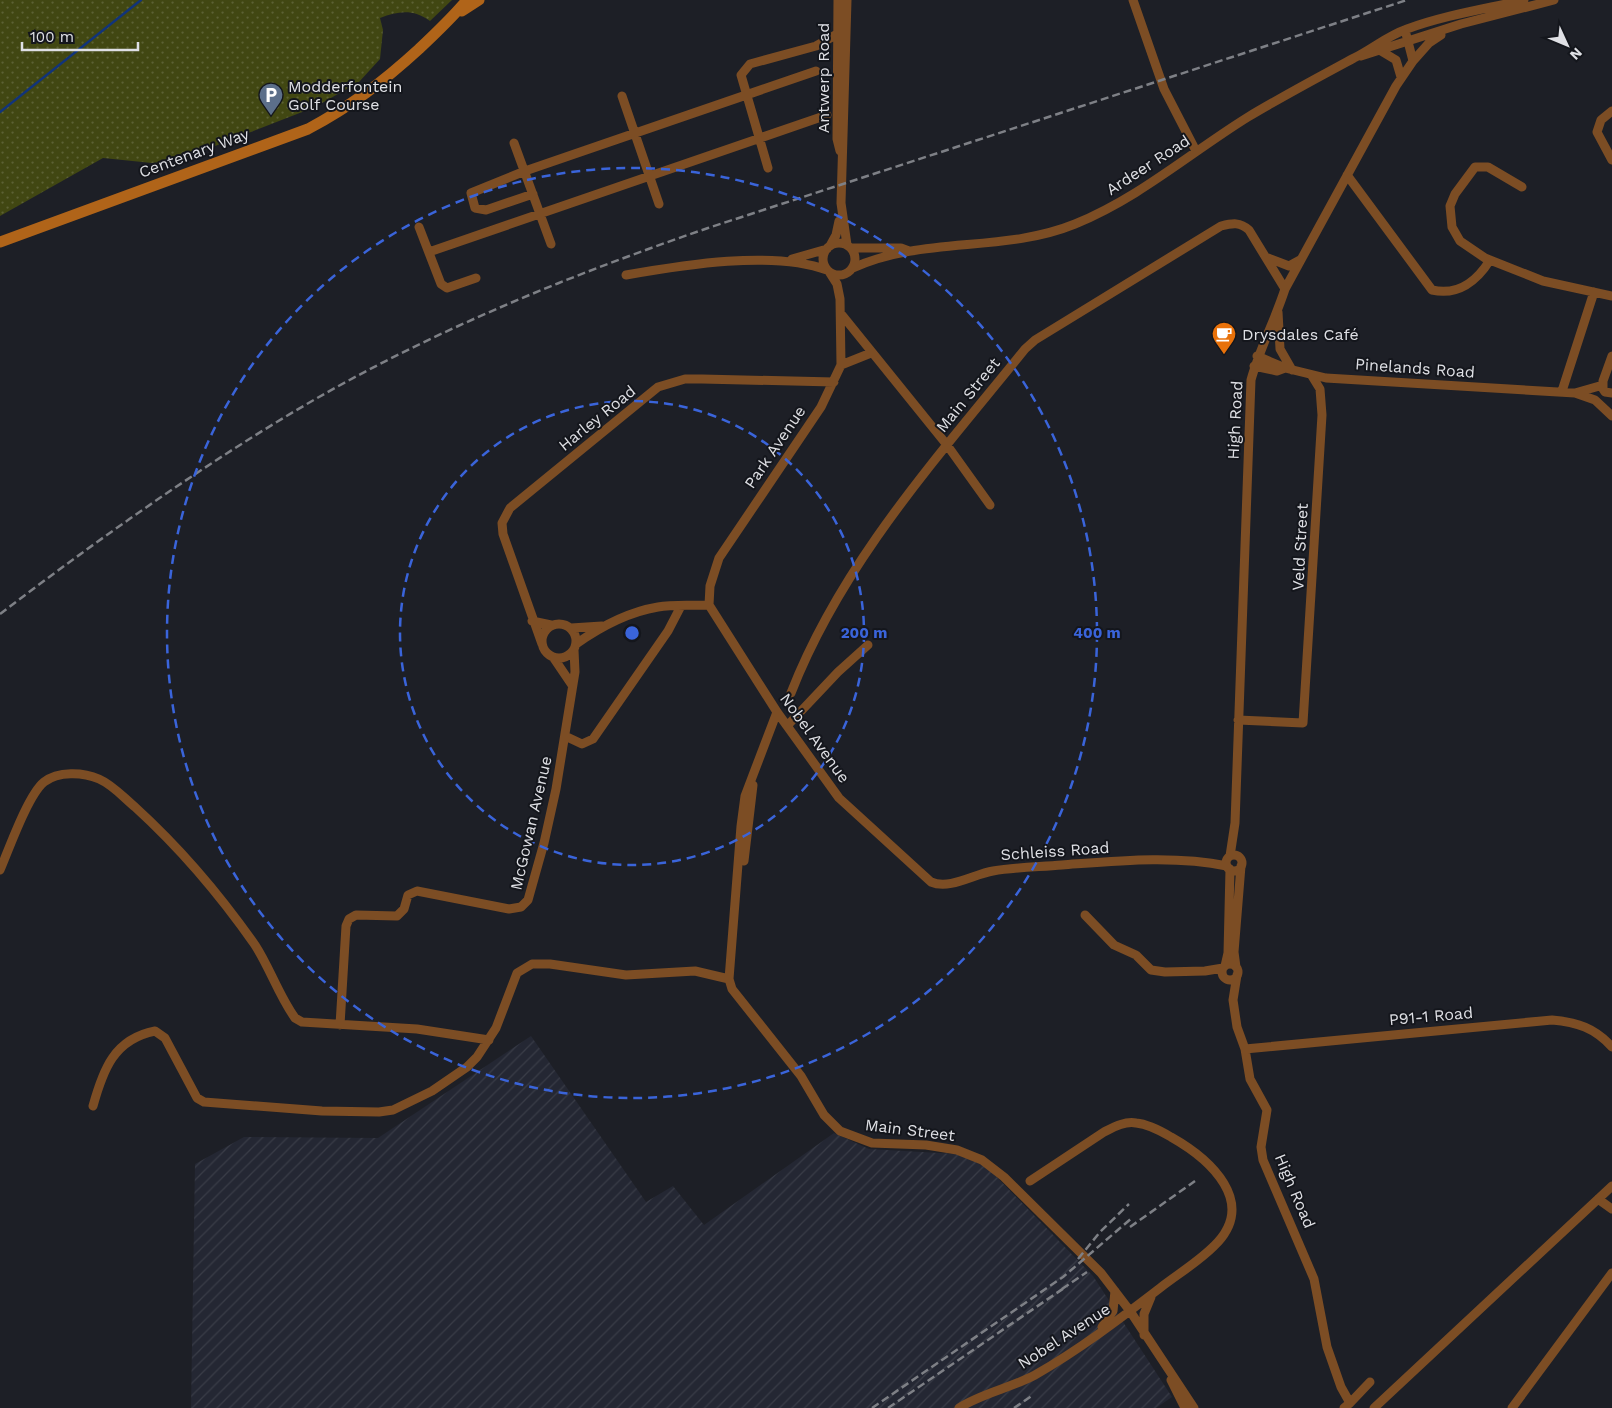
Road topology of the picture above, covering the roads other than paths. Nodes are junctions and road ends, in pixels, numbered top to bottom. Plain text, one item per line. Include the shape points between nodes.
1 (467, 0) edge
2 (479, 0) edge
3 (838, 0) edge
4 (846, 0) edge
5 (1133, 0) edge
6 (1524, 0) edge
7 (1554, 0) edge
8 (456, 15) junction
9 (1462, 24) junction
10 (1405, 30) junction
11 (839, 33) junction
12 (1408, 42) junction
13 (816, 46) junction
14 (1381, 51) junction
15 (838, 53) junction
16 (1356, 58) junction
17 (1413, 61) junction
18 (816, 71) dead end
19 (1401, 77) junction
20 (746, 95) junction
21 (622, 96) dead end
22 (1612, 111) edge
23 (827, 115) dead end
24 (635, 132) junction
25 (759, 138) junction
26 (514, 143) dead end
27 (1196, 151) junction
28 (841, 156) junction
29 (1612, 160) edge
30 (768, 168) dead end
31 (525, 171) junction
32 (1347, 174) junction
33 (649, 176) junction
34 (1522, 187) dead end
35 (533, 194) junction
36 (841, 203) junction
37 (659, 204) dead end
38 (541, 214) junction
39 (420, 228) dead end
40 (0, 242) edge
41 (551, 244) dead end
42 (849, 246) junction
43 (828, 247) junction
44 (908, 251) junction
45 (429, 252) junction
46 (1268, 258) junction
47 (1300, 260) junction
48 (1490, 260) junction
49 (780, 261) junction
50 (852, 269) junction
51 (829, 272) junction
52 (626, 275) dead end
53 (476, 278) dead end
54 (1284, 289) junction
55 (1594, 292) junction
56 (1612, 296) edge
57 (840, 299) junction
58 (1278, 309) junction
59 (842, 315) junction
60 (871, 353) junction
61 (1257, 356) junction
62 (1612, 356) edge
63 (842, 366) junction
64 (1254, 366) junction
65 (1288, 369) junction
66 (1312, 376) junction
67 (834, 382) junction
68 (1603, 385) junction
69 (1562, 391) junction
70 (1574, 393) junction
71 (1612, 393) edge
72 (1612, 416) edge
73 (947, 445) junction
74 (990, 505) dead end
75 (709, 605) junction
76 (682, 606) junction
77 (532, 621) junction
78 (551, 625) junction
79 (605, 625) junction
80 (571, 628) junction
81 (542, 644) junction
82 (868, 645) dead end
83 (575, 647) junction
84 (553, 657) junction
85 (575, 660) junction
86 (560, 668) junction
87 (572, 685) junction
88 (791, 693) dead end
89 (776, 712) junction
90 (1238, 720) junction
91 (787, 726) junction
92 (566, 736) junction
93 (1235, 823) junction
94 (1239, 857) junction
95 (1228, 863) junction
96 (1241, 866) junction
97 (0, 870) edge
98 (917, 870) joint
99 (1085, 915) dead end
100 (1236, 971) junction
101 (1225, 972) junction
102 (729, 979) junction
103 (1233, 1000) junction
104 (340, 1025) junction
105 (489, 1040) junction
106 (1612, 1047) edge
107 (1245, 1049) junction
108 (93, 1106) dead end
109 (1030, 1181) dead end
110 (1612, 1186) edge
111 (1598, 1198) junction
112 (1612, 1209) edge
113 (1612, 1273) edge
114 (1117, 1294) junction
115 (1149, 1297) junction
116 (1130, 1311) junction
117 (1095, 1335) junction
118 (1144, 1336) junction
119 (1166, 1368) junction
120 (1370, 1382) dead end
121 (1347, 1405) edge
122 (959, 1408) edge
123 (1185, 1408) edge
124 (1194, 1408) edge
125 (1374, 1408) edge
126 (1512, 1408) edge

1 - 8 main road, Centenary Way
2 - 8 main road, Centenary Way
3 - 11 street, Antwerp Road
4 - 28 street, Antwerp Road
5 - 27 street via 1164,89
6 - 10 street, Ardeer Road via 1457,14
7 - 9 street, Ardeer Road
8 - 40 main road, Centenary Way via 379,85 308,129
9 - 12 street, Ardeer Road
9 - 17 street, High Road via 1436,38
10 - 12 street
10 - 16 street, Ardeer Road via 1378,42
11 - 13 street
11 - 15 street, Antwerp Road
12 - 14 street, Ardeer Road
12 - 17 street
13 - 15 street
13 - 20 street via 750,64 741,75
14 - 16 street, Ardeer Road
14 - 19 street via 1396,60
15 - 28 street, Antwerp Road
16 - 27 street, Ardeer Road via 1264,107
17 - 19 street, High Road
18 - 20 street
19 - 32 street, High Road
20 - 24 street
20 - 25 street
21 - 24 street
22 - 29 street via 1601,120 1598,132
23 - 25 street
24 - 31 street
24 - 33 street
25 - 30 street
25 - 33 street
26 - 31 street
27 - 44 street, Ardeer Road via 1130,197 1073,225 1025,238
28 - 36 street, Antwerp Road
31 - 35 street
31 - 35 street via 472,192 475,208 486,210
32 - 47 street, High Road
32 - 48 street via 1432,290 1462,288 1478,277
33 - 37 street
33 - 38 street
34 - 48 street via 1479,165 1471,170 1455,194 1450,217 1455,235
35 - 38 street
36 - 42 street, Antwerp Road
36 - 43 street, Antwerp Road via 838,229
38 - 41 street
38 - 45 street
39 - 45 street
42 - 43 street via 839,243
42 - 44 street, Ardeer Road
42 - 50 street via 855,255
43 - 49 street via 801,258
43 - 51 street via 823,258
44 - 50 street, Ardeer Road via 868,261
45 - 53 street via 442,284 447,288
46 - 47 street via 1289,266
46 - 54 street
46 - 73 street, Main Street via 1243,225 1221,226 1046,332 1025,349
47 - 54 street, High Road
48 - 55 street via 1553,285
49 - 51 street via 811,265
49 - 52 street via 699,262
50 - 51 street via 839,276
50 - 57 street, Park Avenue
51 - 57 street, Park Avenue via 837,284
54 - 58 street, High Road
55 - 56 street
55 - 69 street
57 - 59 street, Park Avenue
58 - 61 street, High Road
58 - 65 street via 1280,349
59 - 60 street
59 - 63 street, Park Avenue
60 - 63 street
60 - 73 street
61 - 64 street, High Road
61 - 65 street, Pinelands Road
62 - 68 street
63 - 67 street, Park Avenue
64 - 65 street via 1277,371
64 - 90 street, High Road via 1249,390
65 - 66 street, Pinelands Road
66 - 69 street, Pinelands Road
66 - 90 street, Veld Street via 1320,389 1322,415 1303,723
67 - 75 street, Park Avenue via 821,407 719,558 710,586
67 - 77 street, Harley Road via 685,379 654,390 506,513 502,523 503,534
68 - 70 street
68 - 71 street via 1605,392
69 - 70 street, Pinelands Road
70 - 72 street via 1595,400
73 - 74 street
73 - 88 street, Main Street via 877,534 852,572
75 - 76 street
75 - 89 street, Nobel Avenue
76 - 79 street via 657,607
76 - 92 street via 597,735 582,744
77 - 78 street
77 - 81 street, Harley Road
78 - 80 street via 562,624
78 - 81 street via 543,634
79 - 80 street
79 - 83 street
80 - 83 street via 576,636
81 - 84 street
82 - 91 street
83 - 84 street via 562,658
83 - 85 street, McGowan Avenue
84 - 86 street
85 - 86 street
85 - 87 street, McGowan Avenue
86 - 87 street
87 - 92 street, McGowan Avenue
89 - 91 street, Nobel Avenue
89 - 102 street via 745,796
90 - 93 street, High Road
91 - 98 street, Nobel Avenue via 839,798
92 - 104 street, McGowan Avenue via 544,843 528,900 521,906 508,909 416,891 408,895 403,912 397,916 351,917 346,926
93 - 94 street, High Road
93 - 95 street, High Road
94 - 95 street, Schleiss Road
94 - 96 street, High Road
95 - 96 street via 1236,870
95 - 98 street, Schleiss Road via 1142,860 1001,870 938,885
95 - 101 street, High Road
96 - 100 street, High Road via 1234,952
97 - 104 street via 31,801 43,783 64,775 100,779 154,826 198,871 254,944 295,1018 302,1022
99 - 101 street via 1114,945 1136,955 1151,970
100 - 101 street via 1231,964
100 - 101 street via 1232,979
100 - 103 street, High Road
101 - 103 street, High Road
102 - 105 street via 695,971 626,975 532,964 522,968 512,982
102 - 114 street, Main Street via 739,999 796,1068 836,1128 872,1143 926,1145 951,1149 982,1160 1089,1260
103 - 107 street, High Road via 1237,1027
104 - 105 street via 417,1029
105 - 108 street via 467,1067 412,1102 379,1112 331,1111 204,1102 198,1098 165,1038 155,1031 112,1057 100,1080
106 - 107 street, P91-1 Road via 1586,1026 1552,1020
107 - 121 street, High Road via 1250,1079 1267,1110 1262,1147 1265,1169 1295,1230 1314,1279 1327,1347
109 - 115 street, Nobel Avenue via 1104,1132 1127,1123 1136,1122 1152,1128 1188,1147 1201,1158 1229,1192 1232,1202 1230,1222 1213,1248
110 - 111 street
111 - 112 street
111 - 125 street
113 - 126 street
114 - 115 street via 1129,1301
114 - 116 street, Main Street
114 - 117 street via 1113,1312
115 - 116 street, Nobel Avenue
115 - 118 street via 1144,1314
116 - 117 street, Nobel Avenue
116 - 118 street, Main Street
117 - 122 street, Nobel Avenue via 1034,1376
118 - 119 street, Main Street
119 - 123 street, Main Street
119 - 124 street, Main Street
120 - 121 street

